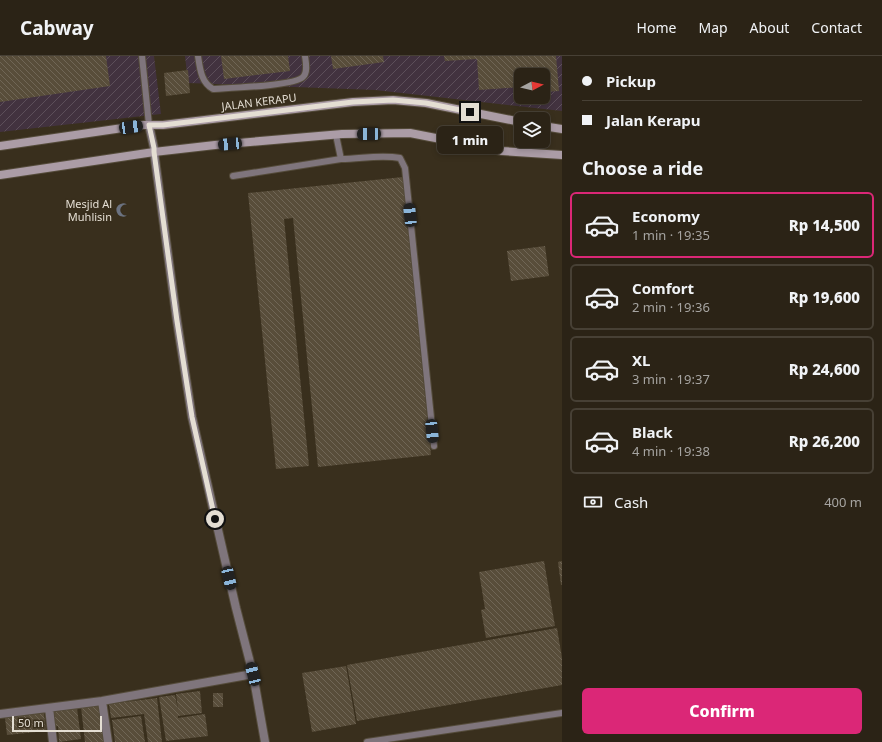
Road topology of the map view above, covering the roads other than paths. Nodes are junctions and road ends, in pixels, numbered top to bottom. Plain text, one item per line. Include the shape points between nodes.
1 (142, 56) edge
2 (198, 56) edge
3 (305, 56) edge
4 (514, 121) edge
5 (149, 125) junction
6 (550, 127) edge
7 (562, 129) edge
8 (336, 135) junction
9 (0, 146) edge
10 (154, 152) junction
11 (562, 155) edge
12 (341, 159) junction
13 (0, 175) edge
14 (233, 176) dead end
15 (434, 446) dead end
16 (253, 674) junction
17 (102, 701) junction
18 (48, 708) junction
19 (562, 713) edge
20 (0, 714) edge
21 (53, 742) edge
22 (108, 742) edge
23 (264, 742) edge
24 (367, 742) edge

1 - 5 lane
2 - 3 lane via 205,84 213,89 271,85 298,80 305,74
4 - 5 street, JALAN KERAPU via 426,103 393,100 353,102
5 - 9 street, JALAN KERAPU
5 - 10 street
6 - 7 street
8 - 10 street
8 - 11 street via 410,133 502,151
8 - 12 lane
10 - 13 street
10 - 16 street via 192,417
12 - 14 lane
12 - 15 lane via 388,156 400,158 405,168
16 - 17 street
16 - 23 street
17 - 18 street
17 - 22 street
18 - 20 street
18 - 21 street
19 - 24 lane

